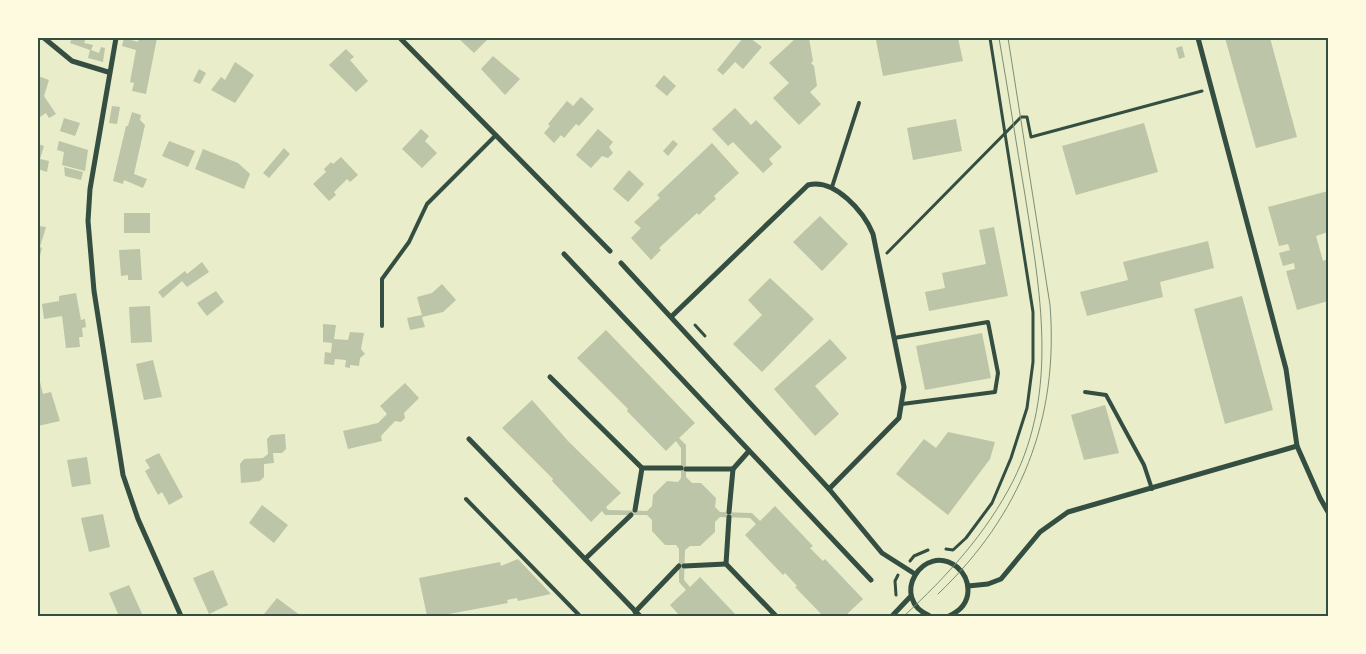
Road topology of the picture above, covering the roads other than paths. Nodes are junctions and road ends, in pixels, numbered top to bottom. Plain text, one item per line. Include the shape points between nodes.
1 (44, 38) edge
2 (116, 38) edge
3 (400, 38) edge
4 (1198, 38) edge
5 (108, 72) junction
6 (859, 102) dead end
7 (496, 135) junction
8 (832, 187) junction
9 (610, 251) dead end
10 (564, 254) dead end
11 (621, 263) dead end
12 (672, 316) junction
13 (382, 326) dead end
14 (894, 338) junction
15 (550, 377) dead end
16 (1086, 392) dead end
17 (902, 404) junction
18 (469, 439) dead end
19 (1297, 446) junction
20 (750, 451) junction
21 (642, 468) junction
22 (733, 469) junction
23 (829, 489) junction
24 (1152, 489) junction
25 (466, 499) dead end
26 (1328, 512) edge
27 (584, 559) junction
28 (726, 564) junction
29 (915, 574) junction
30 (871, 580) dead end
31 (968, 586) junction
32 (911, 596) junction
33 (635, 612) junction
34 (182, 616) edge
35 (580, 616) edge
36 (640, 616) edge
37 (776, 616) edge
38 (892, 616) edge
39 (930, 616) edge
40 (949, 616) edge

1 - 5 street via 72,62
2 - 5 street
3 - 7 street
4 - 19 street via 1286,370
5 - 34 street via 90,189 88,221 94,291 123,475 138,519
6 - 8 lane
7 - 9 street
7 - 13 lane via 427,204 409,242 382,279
8 - 12 street via 823,183 808,186
8 - 14 street via 844,195 870,226
10 - 20 street
11 - 12 street
12 - 23 street
14 - 17 street via 904,387
14 - 17 lane via 988,322 998,373 995,392
15 - 21 street
16 - 24 lane via 1106,395 1144,465
17 - 23 street via 899,418
18 - 27 street
19 - 24 street
19 - 26 street
20 - 22 street
20 - 30 street
21 - 22 street
21 - 27 street via 633,513
22 - 28 street
23 - 29 street via 882,554
24 - 31 street via 1056,518 1000,579
25 - 35 lane
27 - 33 street
28 - 33 street via 681,566
28 - 37 street
29 - 31 street via 929,562 947,562 962,571
29 - 32 street
31 - 40 street via 962,608
32 - 38 street
32 - 39 street via 918,609
33 - 36 street

